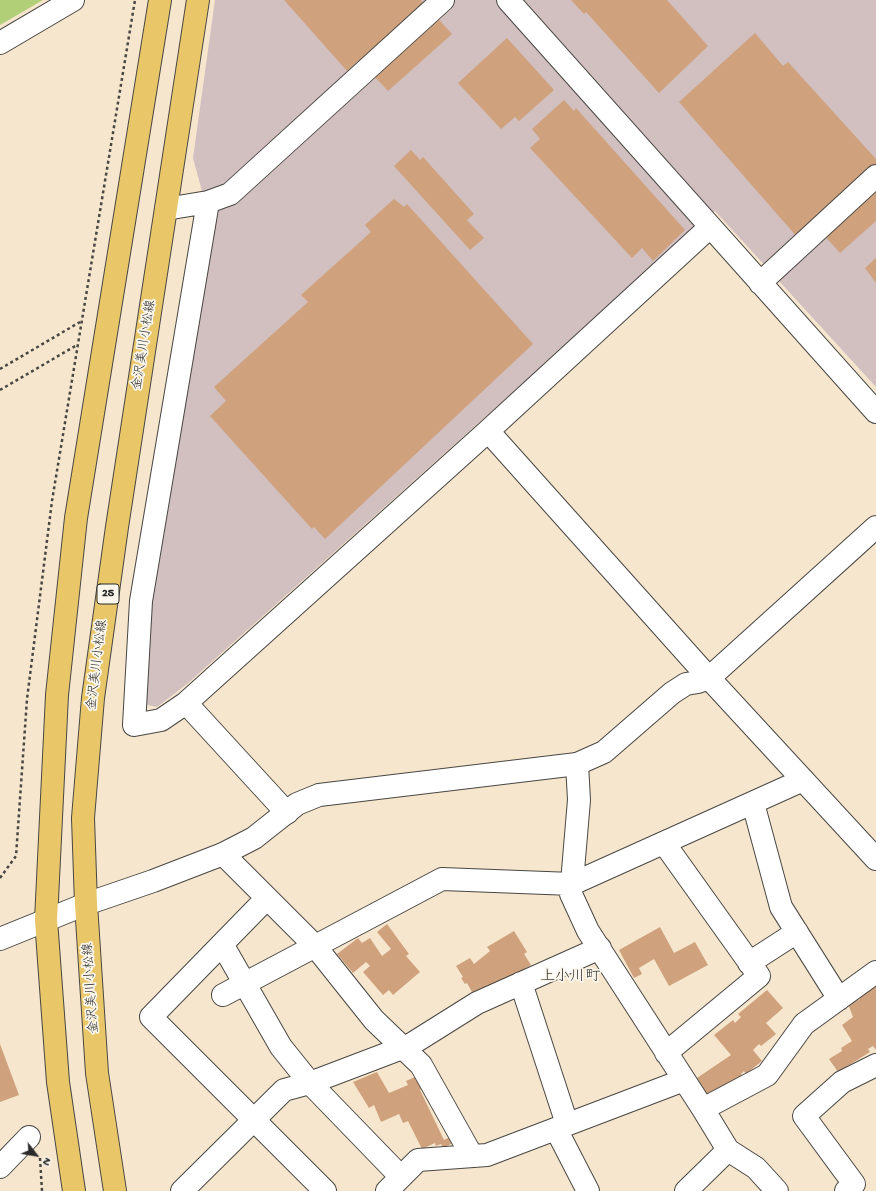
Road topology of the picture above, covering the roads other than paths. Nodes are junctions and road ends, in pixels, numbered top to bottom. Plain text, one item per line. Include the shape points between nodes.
1 (74, 0) edge
2 (160, 0) edge
3 (198, 0) edge
4 (443, 0) edge
5 (508, 0) edge
6 (0, 43) edge
7 (876, 176) edge
8 (208, 202) junction
9 (166, 209) junction
10 (710, 227) junction
11 (760, 283) junction
12 (876, 412) edge
13 (488, 431) junction
14 (876, 527) edge
15 (709, 678) junction
16 (186, 703) junction
17 (577, 764) junction
18 (803, 780) junction
19 (753, 803) junction
20 (287, 812) junction
21 (664, 843) junction
22 (222, 854) junction
23 (876, 859) edge
24 (572, 884) junction
25 (267, 898) junction
26 (86, 904) junction
27 (46, 920) junction
28 (797, 932) junction
29 (0, 938) edge
30 (222, 944) junction
31 (315, 946) junction
32 (600, 948) junction
33 (750, 963) junction
34 (876, 972) edge
35 (245, 983) junction
36 (521, 983) junction
37 (223, 995) dead end
38 (839, 999) junction
39 (402, 1048) junction
40 (666, 1053) junction
41 (876, 1065) edge
42 (684, 1080) junction
43 (310, 1083) junction
44 (703, 1109) junction
45 (254, 1120) junction
46 (561, 1126) junction
47 (29, 1138) road end
48 (728, 1150) junction
49 (472, 1156) junction
50 (0, 1167) edge
51 (394, 1184) edge
52 (74, 1191) edge
53 (115, 1191) edge
54 (182, 1191) edge
55 (325, 1191) edge
56 (588, 1191) edge
57 (686, 1191) edge
58 (777, 1191) edge
59 (846, 1191) edge

1 - 6 street
2 - 27 main road via 76,518 57,695
3 - 9 main road, 金沢美川小松線 / 25
4 - 8 street via 230,194
5 - 10 street
7 - 11 street
8 - 9 street
8 - 16 street via 141,601 134,725 161,720
9 - 26 main road, 金沢美川小松線 / 25 via 93,698 83,818
10 - 11 street
10 - 13 street
11 - 12 street
13 - 15 street
13 - 16 street
14 - 15 street
15 - 17 street via 686,684 672,693 604,752
15 - 18 street
16 - 20 street
17 - 20 street via 319,795 297,804
17 - 24 street via 579,800
18 - 19 street
18 - 23 street
19 - 21 street
19 - 28 street via 781,907
20 - 22 street via 254,838
21 - 24 street
21 - 33 street
22 - 25 street
22 - 26 street
24 - 31 street via 442,879
24 - 32 street via 571,894 588,931
25 - 30 street
25 - 31 street
26 - 27 street
26 - 53 main road, 金沢美川小松線 / 25 via 97,1073
27 - 29 street
27 - 52 main road via 58,1082
28 - 33 street
28 - 38 street
30 - 35 street
30 - 45 street via 151,1017
31 - 35 street
31 - 39 street via 374,1020
32 - 36 street
32 - 40 street
33 - 40 street via 759,976
34 - 38 street
35 - 37 street
35 - 43 street via 281,1048
36 - 39 street via 477,1003
36 - 46 street
38 - 44 street via 804,1024 767,1075
39 - 43 street
39 - 49 street via 421,1065
40 - 42 street
41 - 59 street via 842,1082 804,1116 854,1184
42 - 44 street
42 - 46 street
43 - 45 street via 284,1090
43 - 51 street
44 - 48 street
45 - 54 street
45 - 55 street
46 - 49 street via 488,1155
46 - 56 street
47 - 50 street
48 - 57 street
48 - 58 street via 756,1168
49 - 51 street via 418,1160

